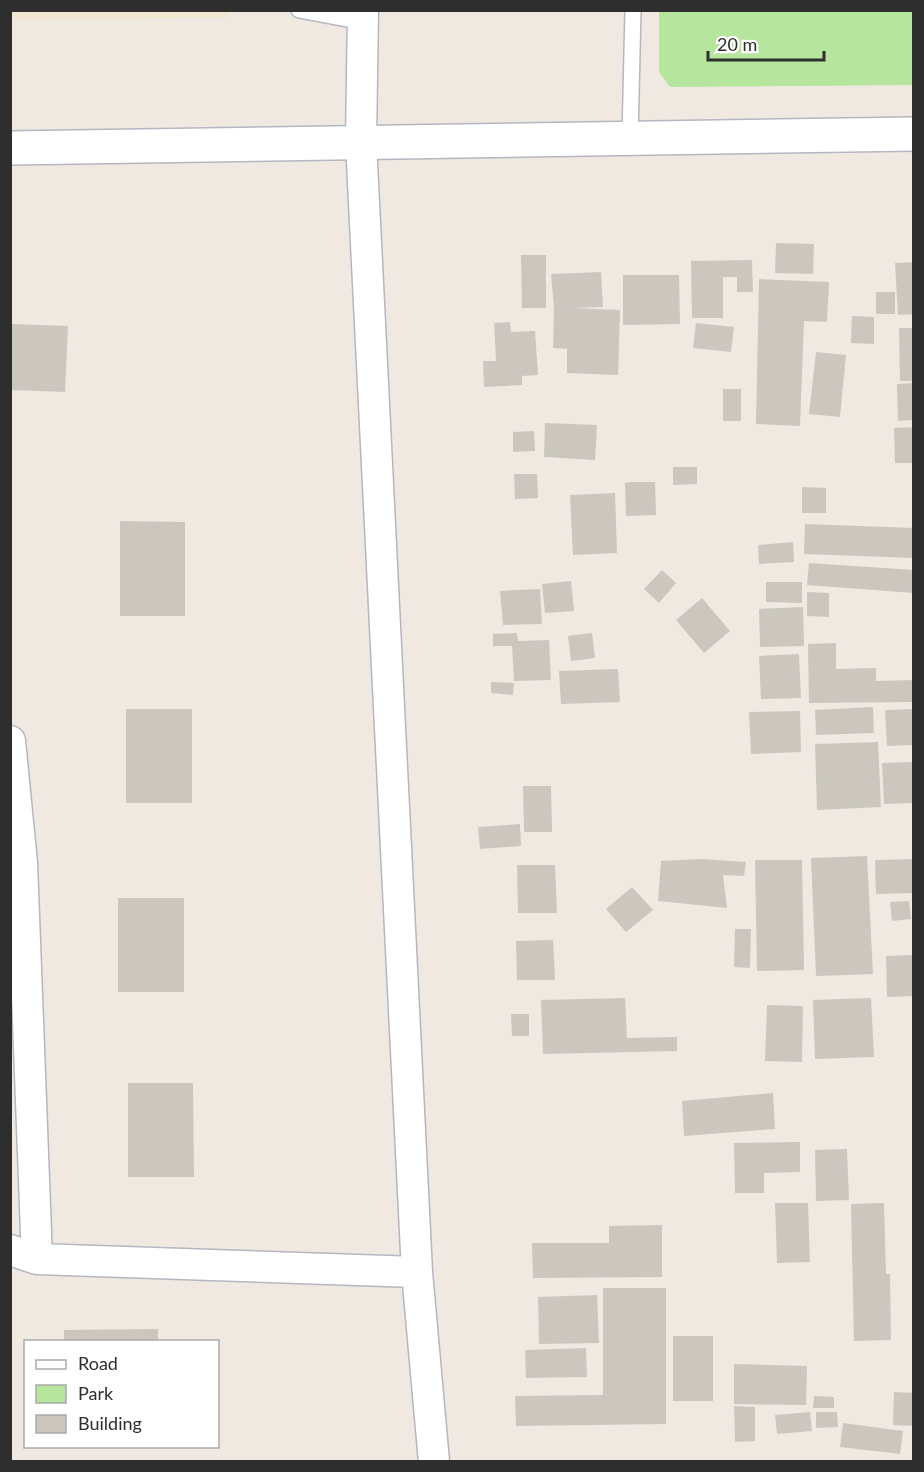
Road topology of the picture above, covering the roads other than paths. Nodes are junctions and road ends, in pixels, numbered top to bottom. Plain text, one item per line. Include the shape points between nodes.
1 (299, 10) edge
2 (633, 10) edge
3 (363, 16) edge
4 (914, 134) edge
5 (630, 138) junction
6 (361, 142) junction
7 (10, 148) edge
8 (10, 741) edge
9 (16, 863) edge
10 (24, 1255) edge
11 (417, 1272) junction
12 (434, 1461) edge

1 - 3 lane
2 - 5 lane
3 - 6 street
4 - 5 street
5 - 6 street
6 - 7 street
6 - 11 street
8 - 9 street
9 - 10 street
10 - 11 street
11 - 12 street

